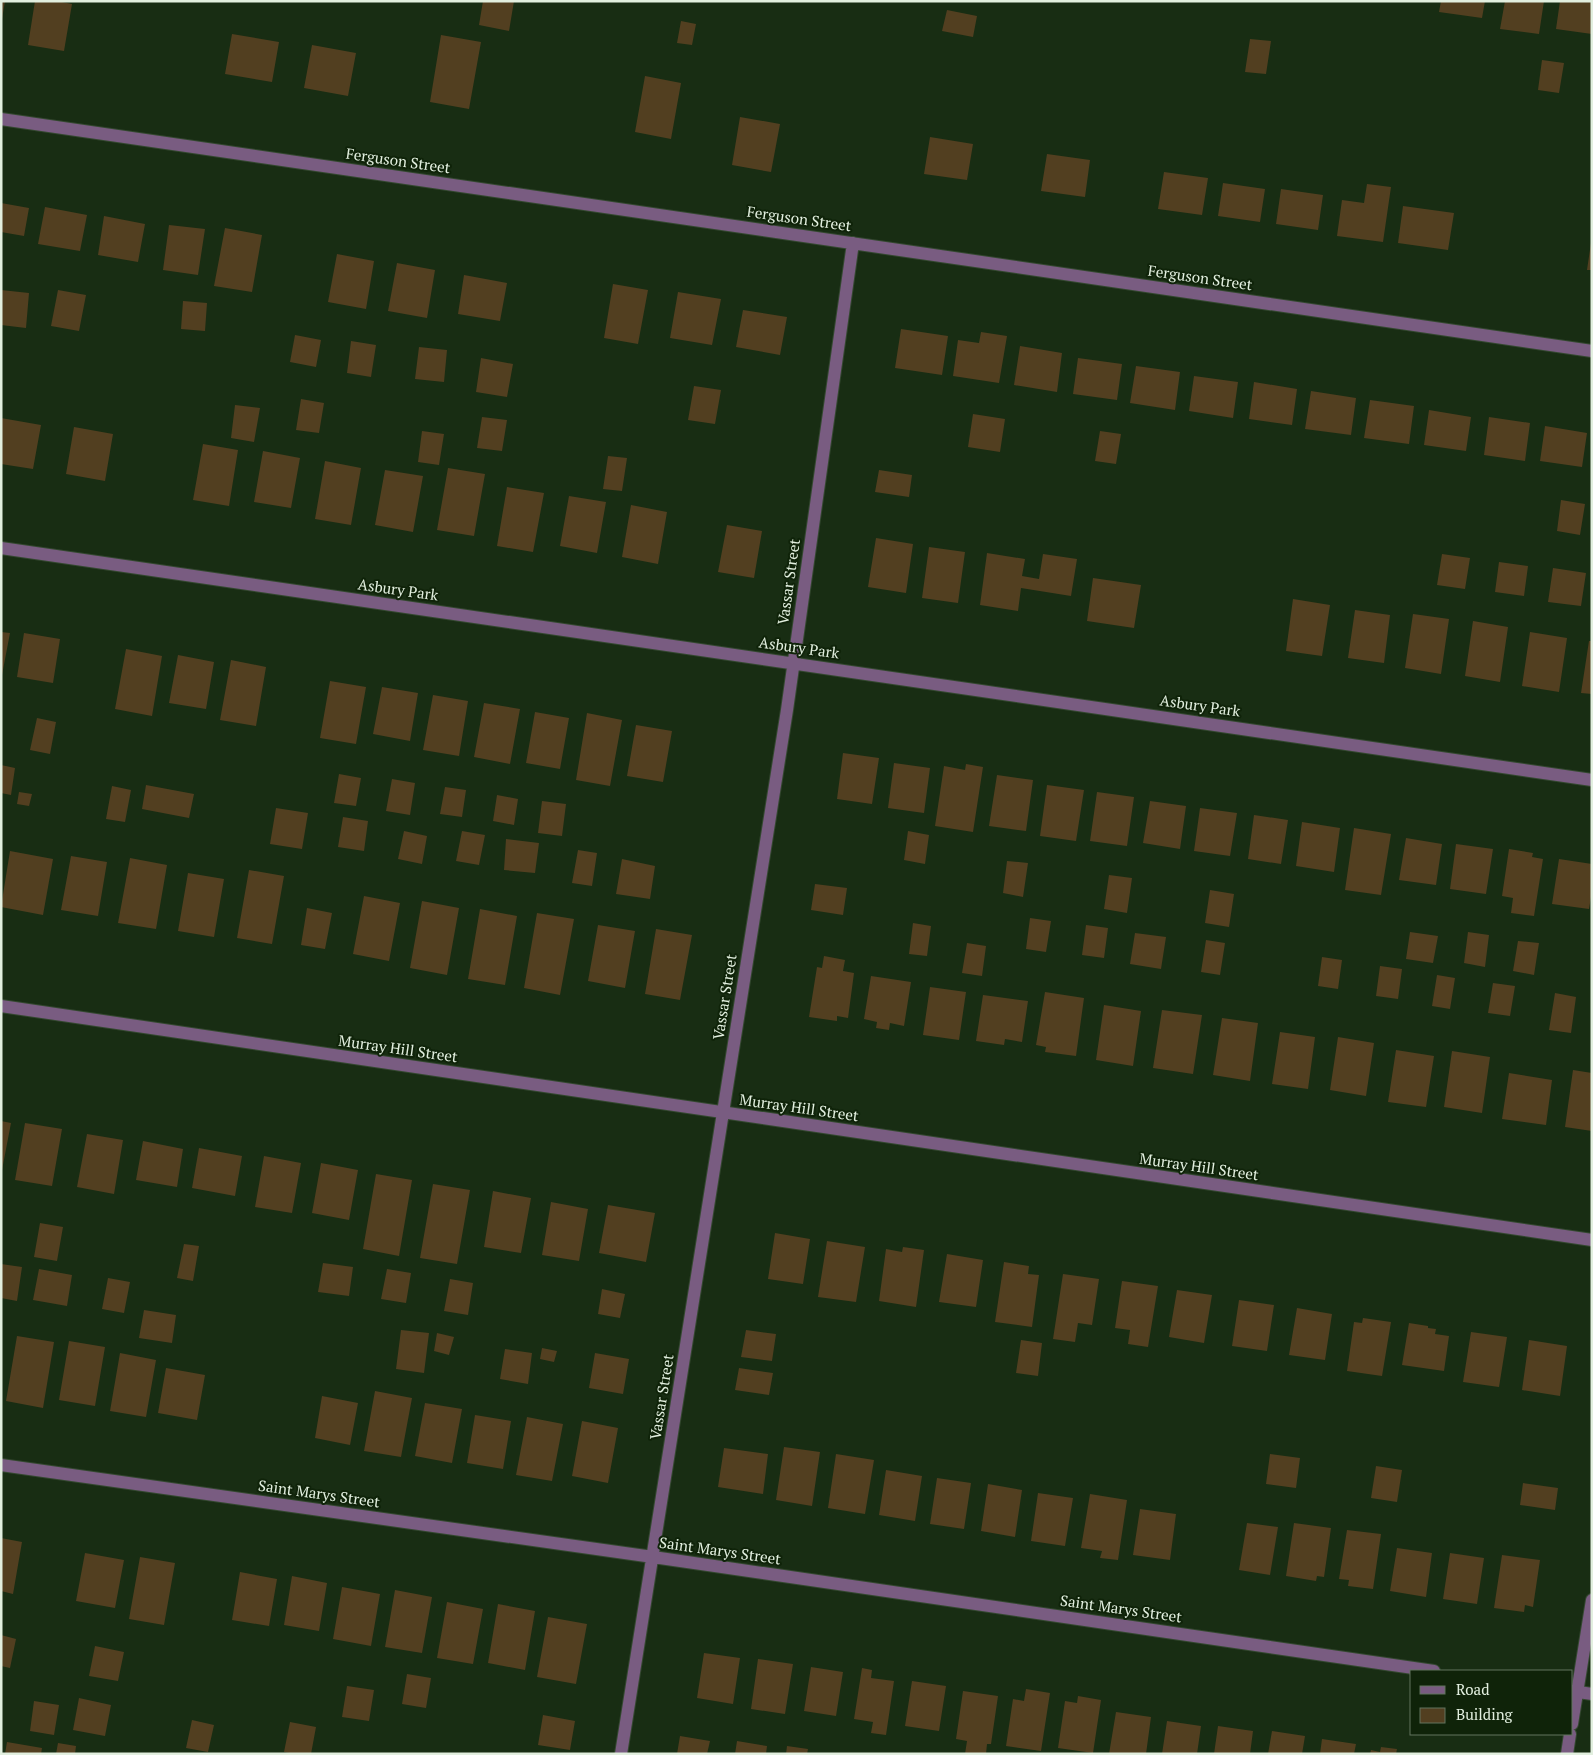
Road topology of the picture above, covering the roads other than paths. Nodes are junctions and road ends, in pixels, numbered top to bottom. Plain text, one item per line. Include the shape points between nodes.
1 (1, 119) edge
2 (853, 243) junction
3 (1592, 352) edge
4 (1, 548) edge
5 (794, 664) junction
6 (1592, 780) edge
7 (1, 1006) edge
8 (723, 1113) junction
9 (1592, 1240) edge
10 (1, 1465) edge
11 (653, 1557) junction
12 (1592, 1600) edge
13 (1427, 1670) edge
14 (1574, 1692) edge
15 (1592, 1694) edge
16 (1573, 1708) edge
17 (1570, 1735) edge
18 (621, 1754) edge
19 (1567, 1754) edge

1 - 2 street, Ferguson Street
2 - 3 street, Ferguson Street
2 - 5 street, Vassar Street
4 - 5 street, Asbury Park
5 - 6 street, Asbury Park
5 - 8 street, Vassar Street
7 - 8 street, Murray Hill Street
8 - 9 street, Murray Hill Street
8 - 11 street, Vassar Street
10 - 11 street, Saint Marys Street
11 - 13 street, Saint Marys Street
11 - 18 street, Vassar Street
12 - 14 street
14 - 15 street
14 - 16 street
17 - 19 street

